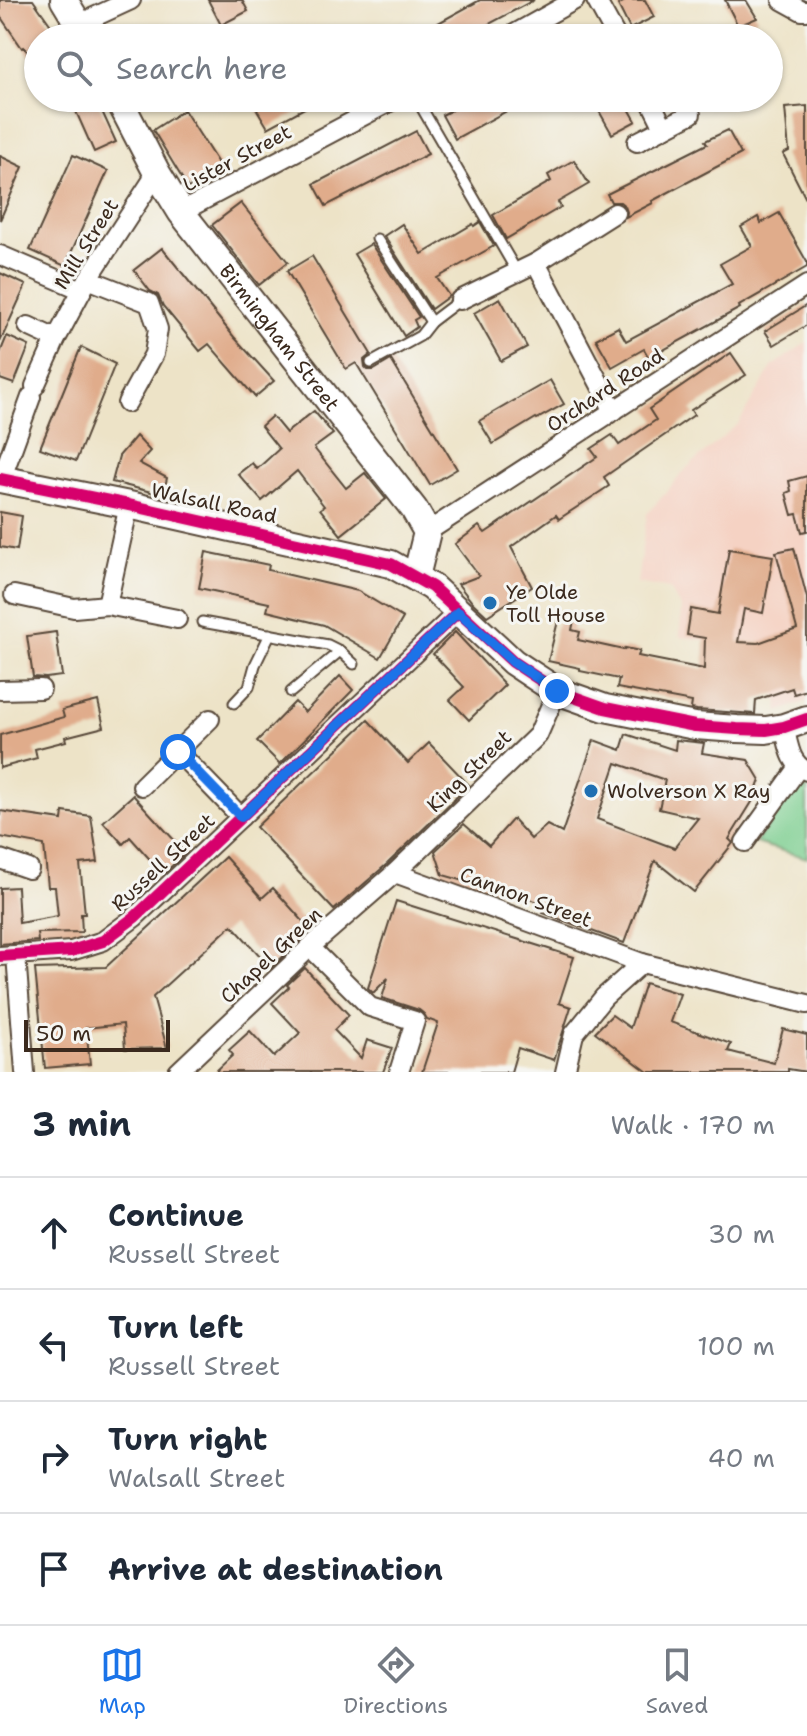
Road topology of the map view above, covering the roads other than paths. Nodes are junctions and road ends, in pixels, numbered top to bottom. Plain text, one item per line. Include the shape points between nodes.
1 (64, 0) edge
2 (131, 0) edge
3 (575, 0) edge
4 (596, 0) edge
5 (782, 0) edge
6 (807, 11) edge
7 (79, 24) edge
8 (94, 24) edge
9 (532, 24) edge
10 (609, 24) edge
11 (125, 112) edge
12 (370, 112) edge
13 (424, 112) edge
14 (656, 112) edge
15 (691, 114) dead end
16 (664, 128) junction
17 (637, 142) dead end
18 (157, 173) junction
19 (181, 212) junction
20 (615, 213) dead end
21 (377, 239) dead end
22 (0, 255) edge
23 (536, 263) junction
24 (517, 272) junction
25 (85, 284) junction
26 (807, 285) edge
27 (460, 300) joint
28 (431, 322) junction
29 (28, 326) dead end
30 (56, 339) junction
31 (371, 363) dead end
32 (127, 403) dead end
33 (614, 411) junction
34 (1, 480) edge
35 (129, 505) junction
36 (427, 532) junction
37 (416, 577) junction
38 (14, 595) dead end
39 (107, 605) junction
40 (458, 612) junction
41 (177, 619) dead end
42 (202, 622) dead end
43 (270, 634) junction
44 (340, 651) junction
45 (354, 664) dead end
46 (41, 689) dead end
47 (0, 690) edge
48 (557, 691) junction
49 (291, 692) dead end
50 (234, 703) dead end
51 (210, 719) dead end
52 (795, 723) edge
53 (178, 752) junction
54 (803, 769) edge
55 (142, 786) dead end
56 (241, 817) junction
57 (745, 842) dead end
58 (0, 859) edge
59 (29, 869) dead end
60 (395, 873) junction
61 (310, 947) junction
62 (8, 955) edge
63 (642, 963) junction
64 (807, 1004) edge
65 (25, 1072) edge
66 (178, 1072) edge
67 (399, 1072) edge
68 (565, 1072) edge

1 - 7 main road
2 - 8 street
3 - 9 street
4 - 10 street
5 - 6 street
11 - 18 main road, Birmingham Street
12 - 19 street, Lister Street
13 - 24 lane
14 - 16 street
15 - 16 street
16 - 17 street
18 - 19 main road, Birmingham Street
18 - 25 street, Mill Street
19 - 36 main road, Birmingham Street via 389,474
20 - 23 street
21 - 28 lane
22 - 25 street
23 - 24 street
23 - 33 street
24 - 27 street
25 - 30 street, Mill Street
25 - 32 street via 149,303 158,329 154,354
26 - 33 street, Orchard Road
27 - 28 lane
28 - 31 lane via 420,336
29 - 30 street
30 - 34 street, Mill Street
33 - 36 street, Orchard Road
34 - 35 main road, Walsall Road
35 - 37 main road, Walsall Road via 350,553
35 - 39 street
36 - 37 main road
37 - 40 main road, Walsall Road
38 - 39 street via 74,608
39 - 41 street
40 - 48 main road, Walsall Road via 513,662
40 - 56 street, Russell Street via 372,685
42 - 43 lane
43 - 44 lane
43 - 50 lane via 249,687
44 - 45 lane
44 - 49 lane
46 - 47 street
48 - 52 main road, Walsall Road via 605,708 695,726 766,730
48 - 60 street, King Street via 538,735
51 - 53 street
52 - 54 street via 794,763
53 - 55 street
53 - 56 street, Russell Street
54 - 57 street
56 - 62 street, Russell Street via 103,941 71,951
58 - 59 street
60 - 61 street, Chapel Green
60 - 63 street, Cannon Street
61 - 66 street, Chapel Green
61 - 67 street via 370,1007 415,1021
62 - 65 street
63 - 64 street, Cannon Street
63 - 68 street via 574,1034

